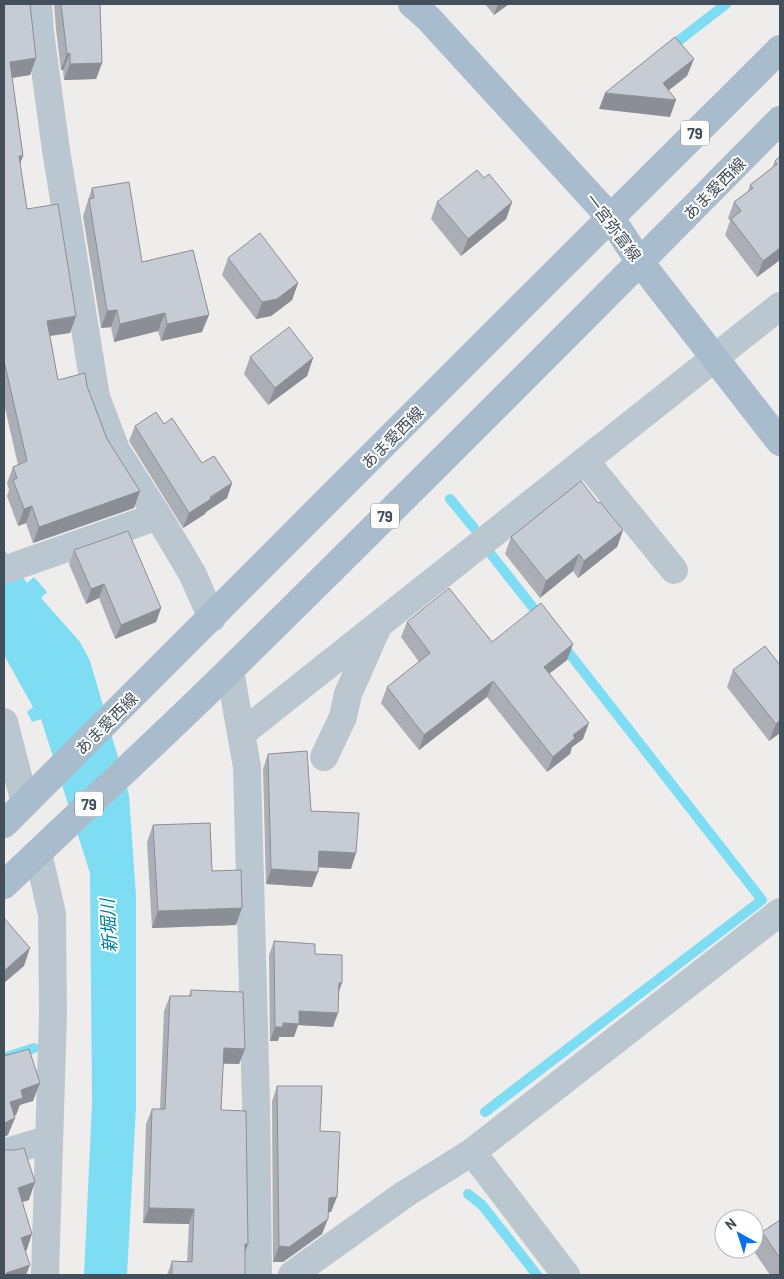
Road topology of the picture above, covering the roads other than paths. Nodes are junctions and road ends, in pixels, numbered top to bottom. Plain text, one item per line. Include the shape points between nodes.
1 (38, 4) edge
2 (412, 4) edge
3 (780, 49) edge
4 (780, 120) edge
5 (610, 217) junction
6 (640, 262) junction
7 (780, 306) edge
8 (714, 357) junction
9 (780, 442) edge
10 (586, 462) junction
11 (158, 516) junction
12 (16, 565) edge
13 (674, 570) dead end
14 (212, 618) junction
15 (379, 625) junction
16 (230, 671) junction
17 (4, 722) edge
18 (241, 734) junction
19 (324, 757) dead end
20 (9, 760) edge
21 (30, 798) junction
22 (4, 824) edge
23 (44, 847) junction
24 (4, 885) edge
25 (780, 912) edge
26 (49, 1139) junction
27 (472, 1152) junction
28 (4, 1153) edge
29 (45, 1275) edge
30 (258, 1275) edge
31 (292, 1275) edge
32 (566, 1275) edge

1 - 11 street via 56,150 96,397 116,450
2 - 5 main road, 一宮弥富線
3 - 5 main road, あま愛西線 / 79
4 - 6 main road, あま愛西線 / 79
5 - 6 main road, 一宮弥富線
5 - 14 main road, あま愛西線 / 79
6 - 8 main road, 一宮弥富線
6 - 16 main road, あま愛西線 / 79
7 - 8 street
8 - 9 main road, 一宮弥富線
8 - 10 street
10 - 13 street
10 - 15 street
11 - 12 street
11 - 14 street via 192,574
14 - 21 main road, あま愛西線 / 79
15 - 18 street
15 - 19 street via 348,694 343,718
16 - 18 street
16 - 23 main road, あま愛西線 / 79
17 - 20 street
18 - 30 street via 247,768
20 - 21 street
21 - 22 main road, あま愛西線 / 79
23 - 24 main road, あま愛西線 / 79
23 - 26 street via 52,914
25 - 27 street
26 - 28 street
26 - 29 street
27 - 31 street via 405,1194
27 - 32 street

